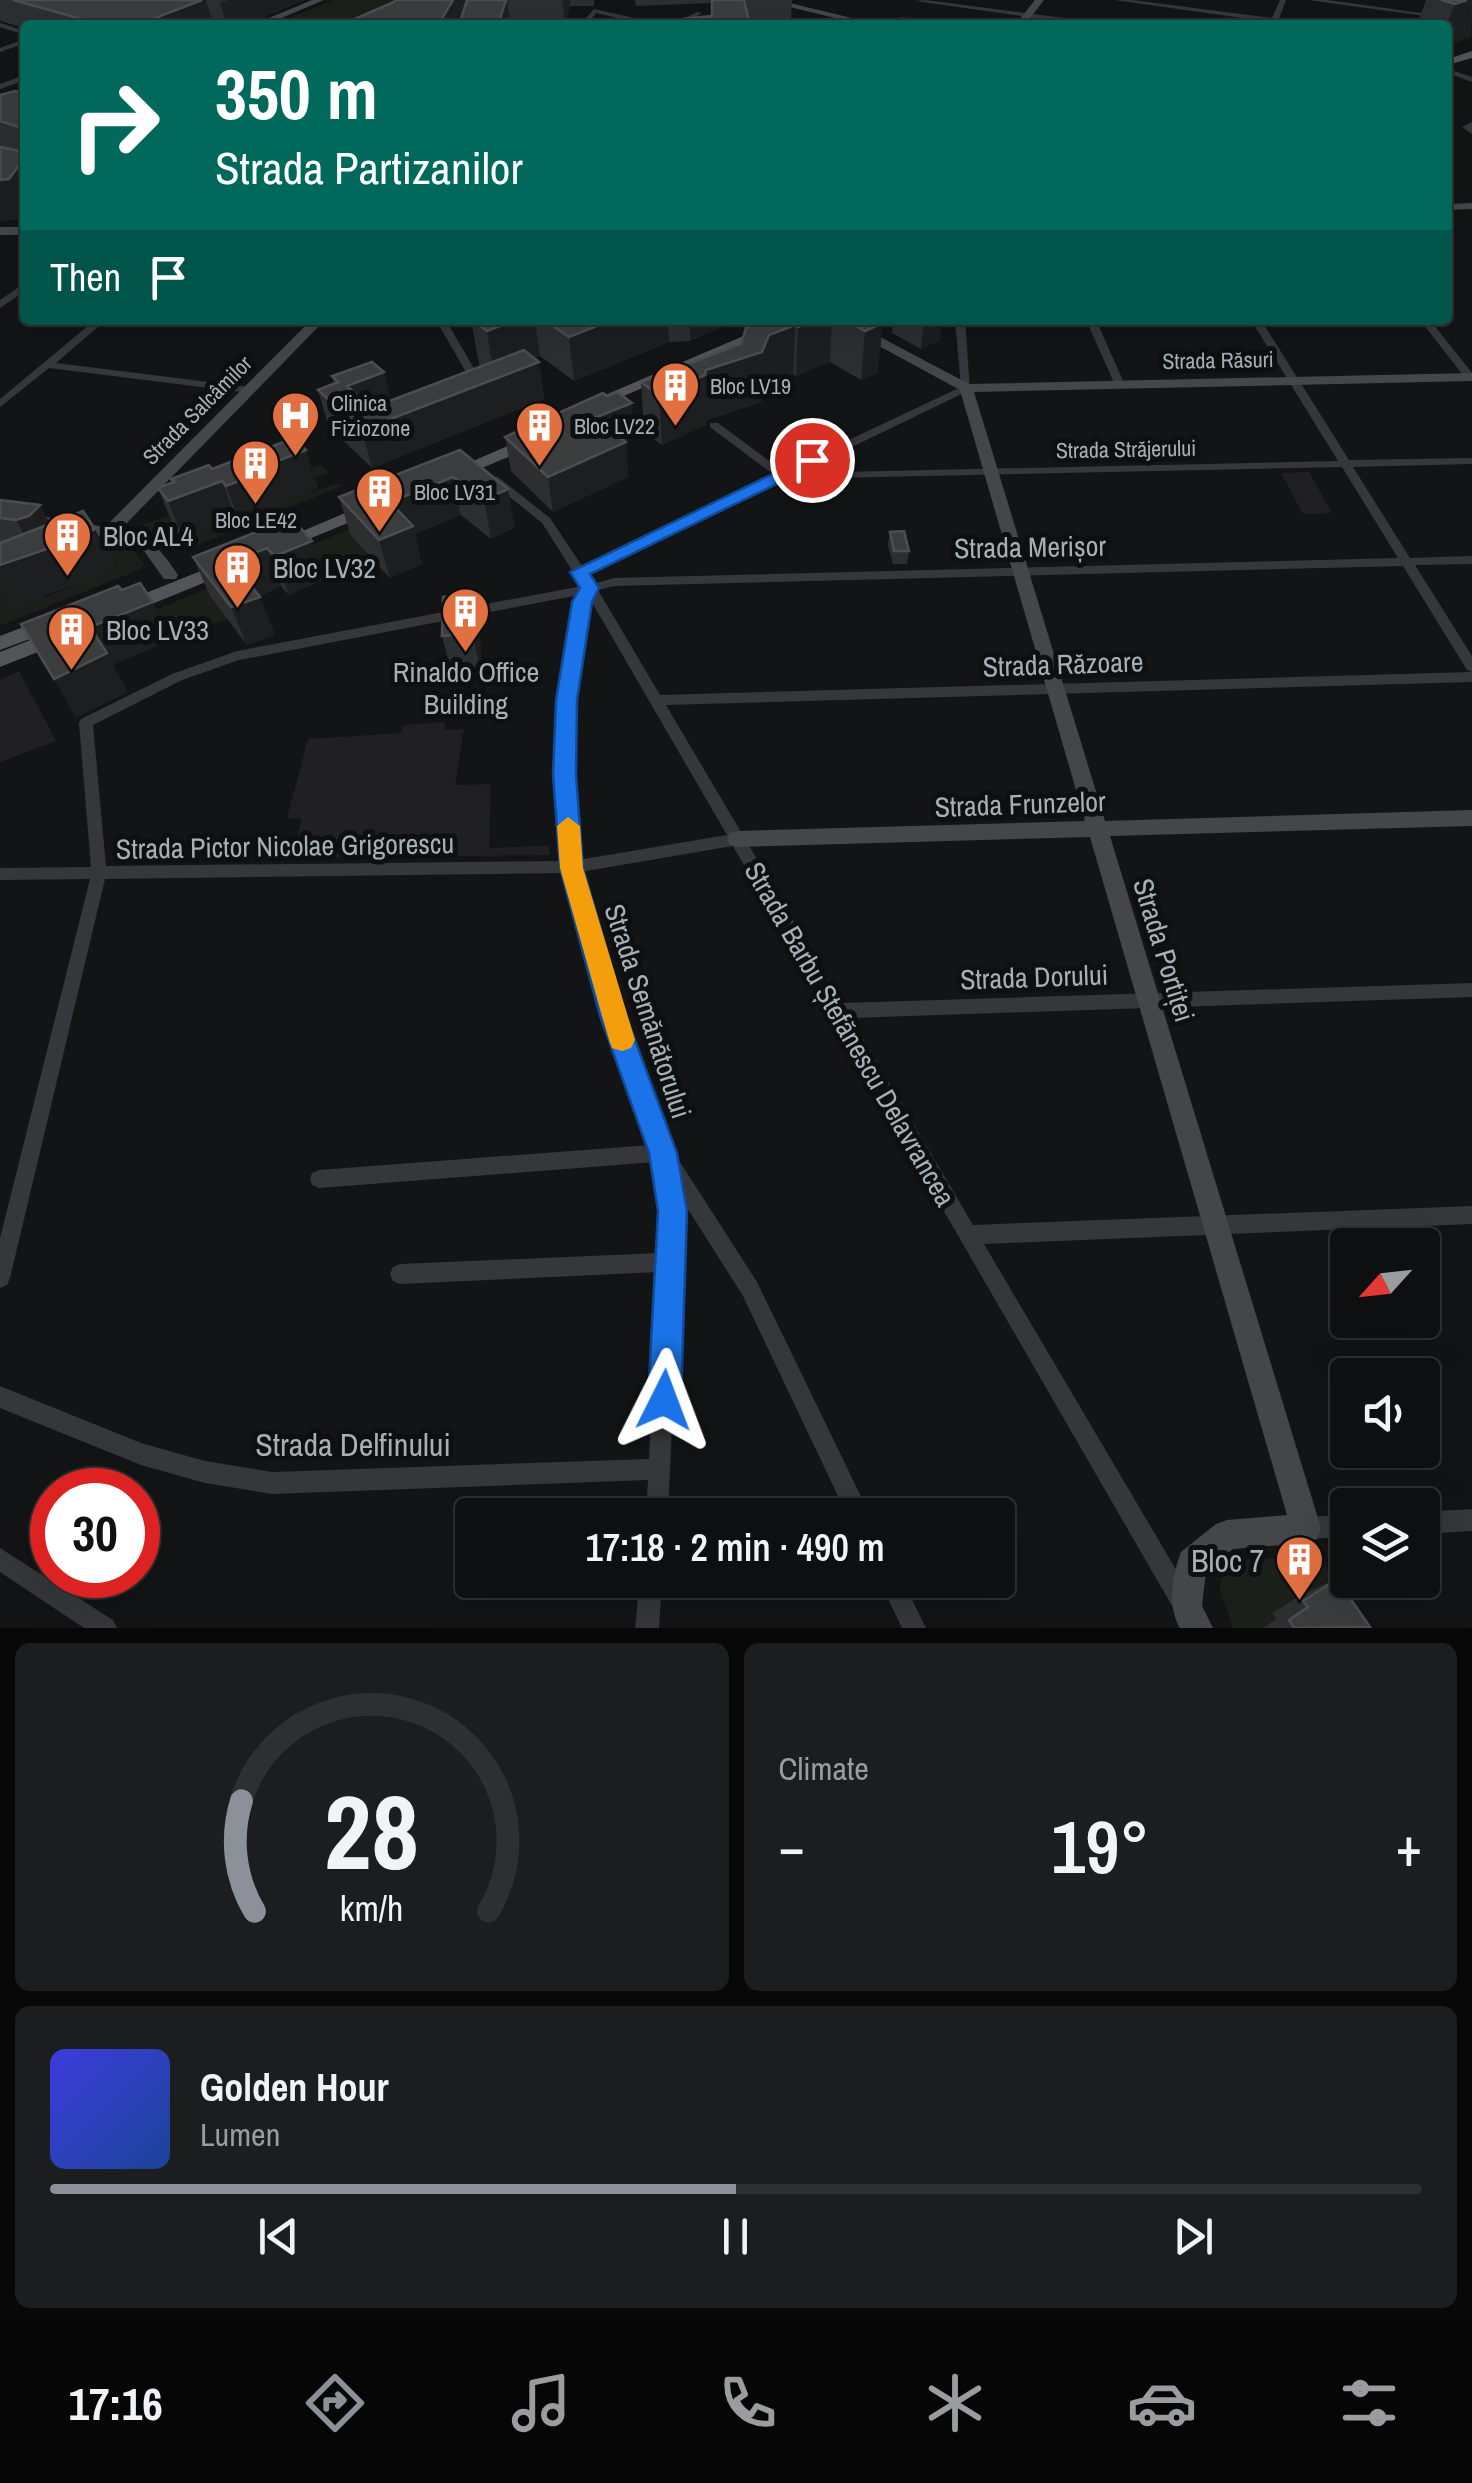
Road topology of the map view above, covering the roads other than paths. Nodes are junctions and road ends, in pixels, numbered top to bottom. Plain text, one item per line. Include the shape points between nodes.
1 (320, 0) edge
2 (506, 0) edge
3 (765, 0) edge
4 (918, 0) edge
5 (1040, 0) edge
6 (1117, 0) edge
7 (1311, 0) edge
8 (1371, 4) edge
9 (1454, 12) dead end
10 (699, 13) edge
11 (1028, 15) junction
12 (1444, 16) junction
13 (270, 20) edge
14 (461, 20) edge
15 (587, 20) edge
16 (634, 20) edge
17 (685, 20) edge
18 (840, 20) edge
19 (899, 20) edge
20 (1024, 20) edge
21 (1065, 20) edge
22 (1254, 20) edge
23 (1436, 20) edge
24 (20, 290) edge
25 (0, 305) edge
26 (95, 325) edge
27 (313, 325) edge
28 (443, 325) edge
29 (847, 325) edge
30 (960, 325) edge
31 (1093, 325) edge
32 (1259, 325) edge
33 (1429, 325) edge
34 (809, 327) edge
35 (863, 334) junction
36 (48, 364) junction
37 (1471, 377) edge
38 (1293, 381) junction
39 (1120, 385) junction
40 (966, 388) junction
41 (249, 390) junction
42 (484, 394) edge
43 (0, 404) edge
44 (565, 421) junction
45 (714, 425) dead end
46 (1472, 461) edge
47 (475, 464) junction
48 (1345, 464) junction
49 (990, 472) junction
50 (780, 474) junction
51 (389, 493) edge
52 (0, 514) edge
53 (108, 532) junction
54 (91, 547) edge
55 (249, 550) junction
56 (1472, 560) edge
57 (1406, 562) junction
58 (1020, 572) junction
59 (170, 575) junction
60 (584, 580) junction
61 (90, 615) junction
62 (0, 643) edge
63 (0, 660) edge
64 (1472, 667) edge
65 (1472, 678) edge
66 (1055, 689) junction
67 (655, 700) junction
68 (1472, 818) edge
69 (1097, 829) junction
70 (736, 839) junction
71 (572, 868) junction
72 (100, 873) junction
73 (0, 874) edge
74 (1472, 990) edge
75 (1148, 1001) junction
76 (837, 1011) junction
77 (663, 1153) junction
78 (320, 1179) dead end
79 (1472, 1215) edge
80 (1215, 1226) junction
81 (968, 1235) junction
82 (672, 1262) junction
83 (400, 1274) dead end
84 (0, 1278) edge
85 (0, 1397) edge
86 (661, 1469) junction
87 (658, 1498) edge
88 (851, 1498) edge
89 (1472, 1520) edge
90 (1440, 1521) edge
91 (1330, 1527) edge
92 (1306, 1528) junction
93 (0, 1559) edge
94 (649, 1598) edge
95 (899, 1598) edge
96 (1192, 1618) edge
97 (104, 1628) edge
98 (646, 1628) edge
99 (914, 1628) edge

1 - 13 street
2 - 14 street
3 - 18 street
4 - 11 street
4 - 19 street
5 - 11 street
6 - 22 street
7 - 8 street
8 - 12 street
9 - 12 street
10 - 17 street
11 - 20 street
11 - 21 street
12 - 23 street
15 - 16 street via 594,11
24 - 25 street
26 - 36 street
27 - 41 street, Strada Salcâmilor
28 - 42 street
29 - 35 street
30 - 40 street
31 - 39 street
32 - 38 street
33 - 37 street
34 - 35 main road
34 - 44 main road
34 - 44 main road
35 - 40 street
36 - 41 street
36 - 43 street
37 - 38 street, Strada Răsuri
38 - 39 street, Strada Răsuri
38 - 48 street
39 - 40 street, Strada Răsuri
40 - 49 street, Strada Portiței
40 - 50 street
41 - 53 street, Strada Salcâmilor
44 - 47 main road
44 - 47 main road via 430,477
45 - 50 street
46 - 48 street, Strada Străjerului
47 - 60 street, Strada Barbu Ștefănescu Delavrancea via 546,522
48 - 49 street, Strada Străjerului
48 - 57 street
49 - 50 street, Strada Străjerului
49 - 58 street, Strada Portiței
50 - 60 street
51 - 55 main road
52 - 53 street
53 - 54 street
53 - 59 street via 142,540
55 - 59 main road
55 - 61 main road
56 - 57 street, Strada Merișor
57 - 58 street, Strada Merișor
57 - 64 street
58 - 60 street, Strada Merișor
58 - 66 street, Strada Portiței
59 - 61 main road
60 - 67 street, Strada Barbu Ștefănescu Delavrancea
60 - 71 street, Strada Semănătorului via 566,700
60 - 72 street via 562,596 237,656 177,677 86,723
61 - 62 main road
61 - 63 main road
65 - 66 street, Strada Răzoare
66 - 67 street, Strada Răzoare
66 - 69 street, Strada Portiței
67 - 70 street, Strada Barbu Ștefănescu Delavrancea
68 - 69 street, Strada Frunzelor
69 - 70 street, Strada Frunzelor
69 - 75 street, Strada Portiței
70 - 71 street, Strada Frunzelor
70 - 76 street, Strada Barbu Ștefănescu Delavrancea
71 - 72 street, Strada Pictor Nicolae Grigorescu
71 - 77 street, Strada Semănătorului via 613,1016
72 - 73 street, Strada Pictor Nicolae Grigorescu
72 - 84 street
74 - 75 street, Strada Dorului
75 - 76 street, Strada Dorului
75 - 80 street, Strada Portiței
76 - 81 street, Strada Barbu Ștefănescu Delavrancea
77 - 78 street
77 - 82 street, Strada Semănătorului
77 - 88 street via 750,1289
79 - 80 street
80 - 81 street
80 - 92 street, Strada Portiței
81 - 96 street, Strada Barbu Ștefănescu Delavrancea
82 - 83 street
82 - 86 street, Strada Semănătorului
85 - 86 street, Strada Delfinului via 141,1454 272,1483
86 - 87 street, Strada Semănătorului
89 - 90 street
91 - 92 street
92 - 96 street via 1227,1535 1192,1563
93 - 97 street
94 - 98 street
95 - 99 street

